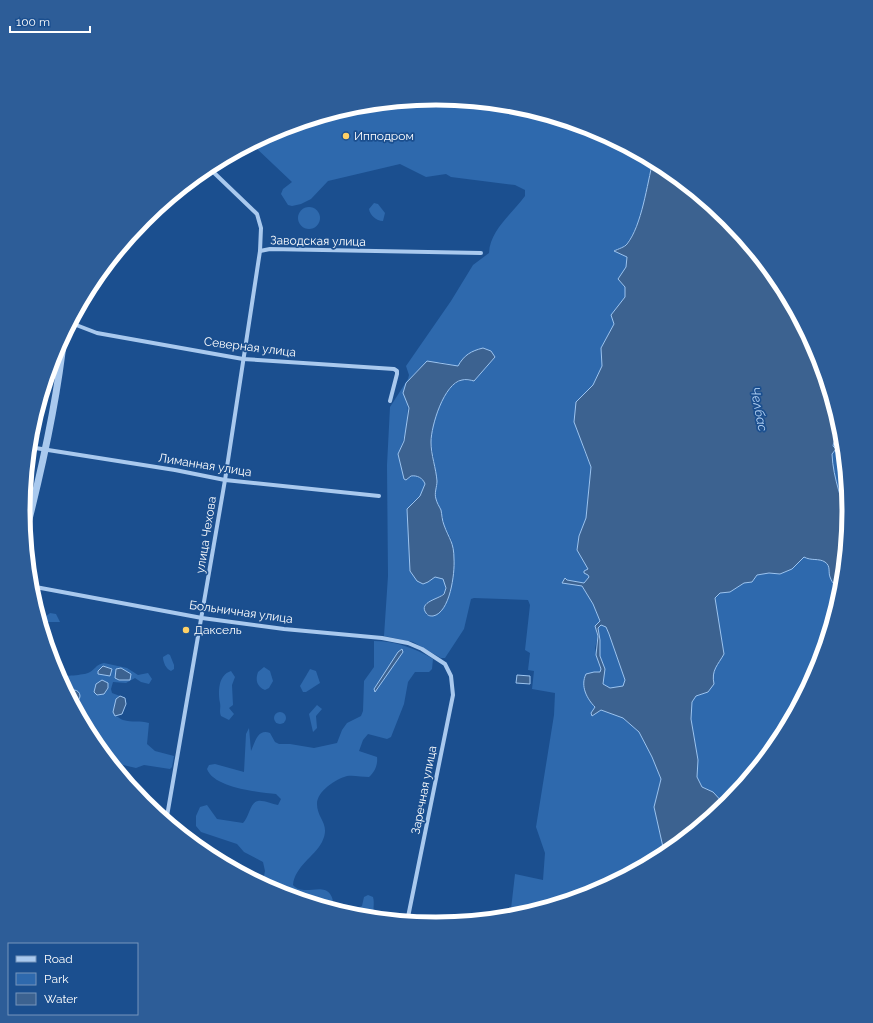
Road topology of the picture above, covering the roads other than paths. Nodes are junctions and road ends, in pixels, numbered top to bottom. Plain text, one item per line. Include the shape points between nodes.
1 (214, 172) edge
2 (260, 251) junction
3 (481, 253) dead end
4 (76, 325) edge
5 (62, 354) edge
6 (243, 359) junction
7 (390, 401) dead end
8 (35, 448) edge
9 (46, 449) junction
10 (225, 480) junction
11 (379, 496) dead end
12 (30, 514) edge
13 (37, 587) edge
14 (202, 618) junction
15 (444, 664) joint
16 (167, 816) edge
17 (408, 917) edge

1 - 2 street, Заводская улица via 257,214 261,228
2 - 3 street, Заводская улица via 270,249
2 - 6 street, улица Чехова
4 - 6 street, Северная улица via 97,332
5 - 9 street
6 - 7 street, Северная улица via 394,369 397,374
6 - 10 street, улица Чехова
8 - 9 street, Лиманная улица
9 - 10 street, Лиманная улица
9 - 12 street
10 - 11 street, Лиманная улица
10 - 14 street, улица Чехова
13 - 14 street, Больничная улица
14 - 15 street, Больничная улица via 399,641 422,649
14 - 16 street, улица Чехова
15 - 17 street, Заречная улица via 451,676 453,695

